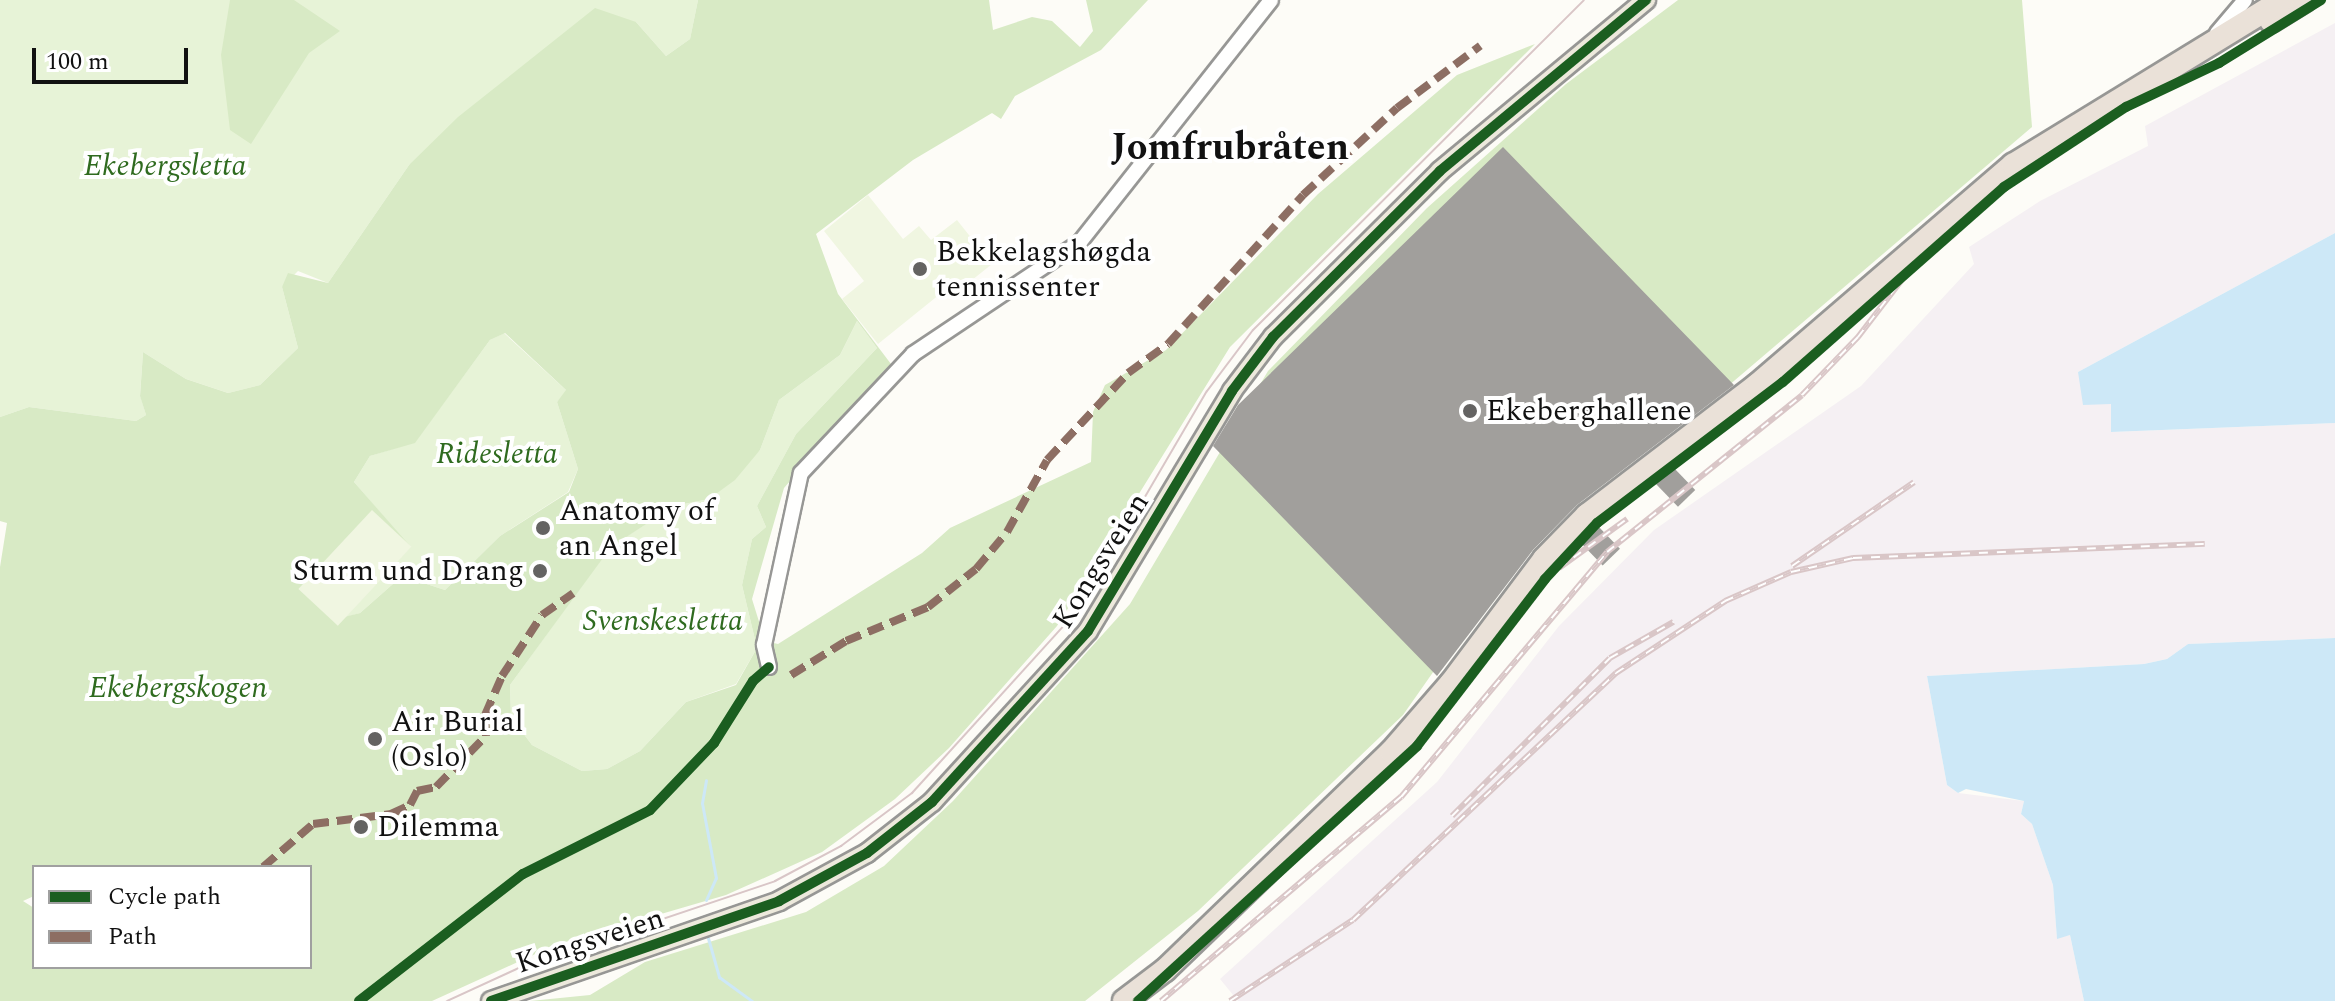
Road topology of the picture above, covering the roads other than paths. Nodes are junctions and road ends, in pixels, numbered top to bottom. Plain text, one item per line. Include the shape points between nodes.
1 (1271, 0) edge
2 (1646, 0) edge
3 (2245, 0) edge
4 (2282, 0) edge
5 (2305, 0) edge
6 (2209, 43) junction
7 (2138, 87) junction
8 (769, 667) dead end
9 (1188, 941) junction
10 (491, 1001) edge
11 (1104, 1001) edge
12 (1124, 1001) edge

1 - 8 street via 1080,242 913,354 809,461 789,511 764,645
2 - 10 main road, Kongsveien via 1440,171 1273,337 1232,391 1088,631 932,802 867,853 779,901
3 - 6 street
4 - 6 highway
5 - 7 highway via 2211,57
6 - 7 highway
7 - 9 highway via 1982,189 1757,385 1573,528 1412,730
9 - 11 highway
9 - 12 highway via 1165,970

